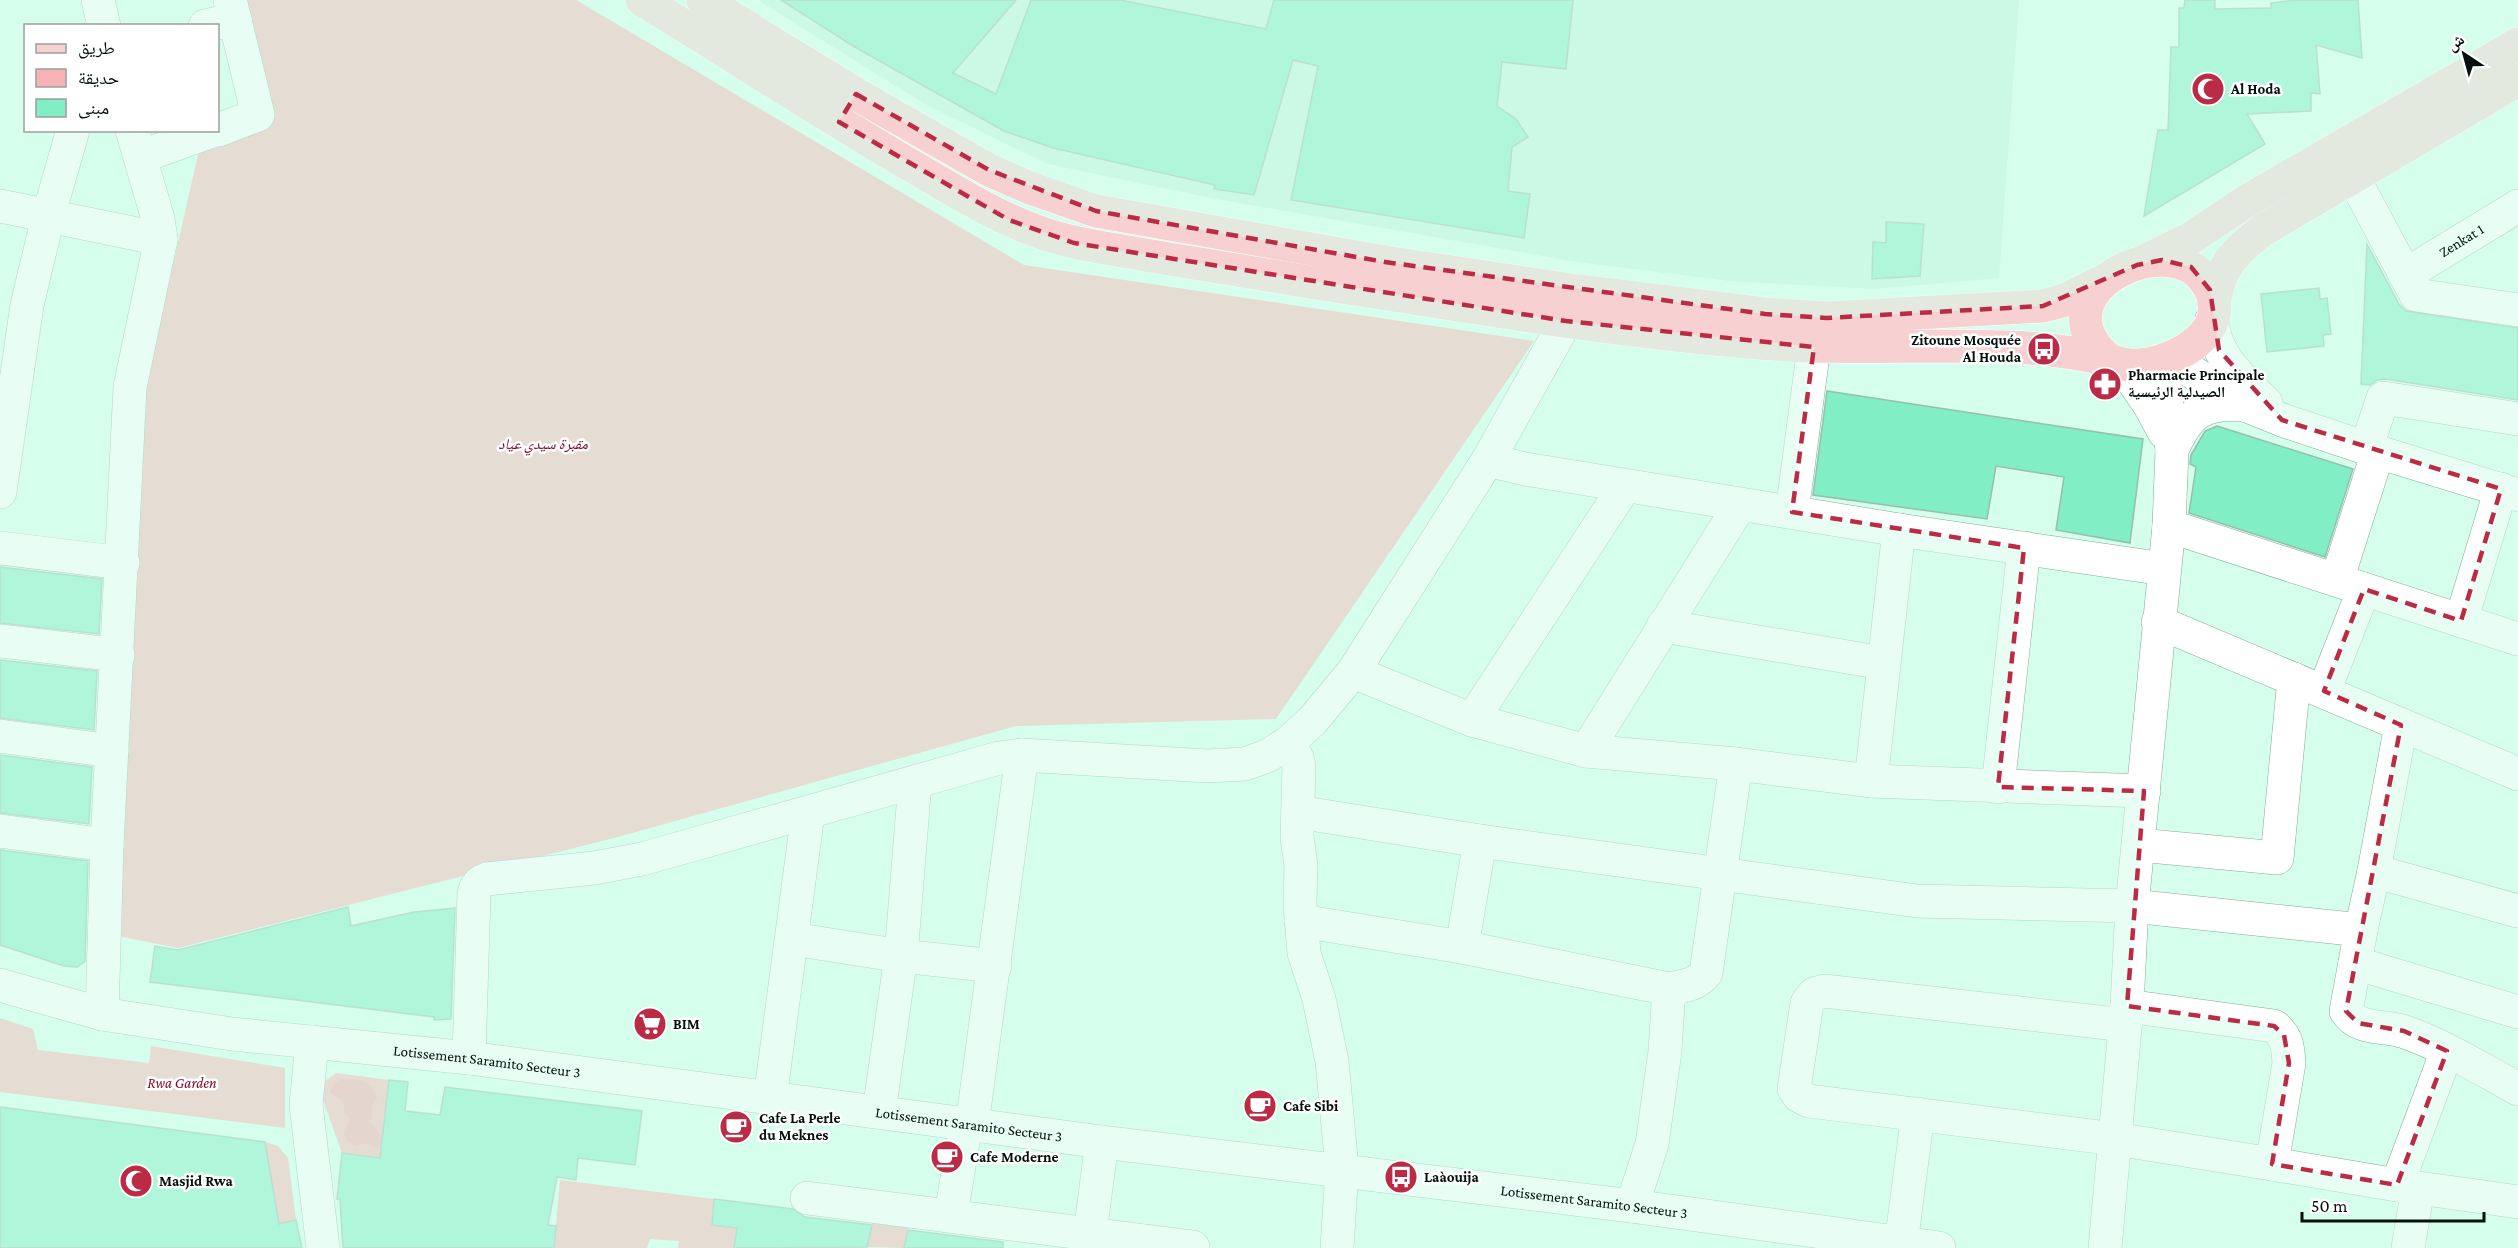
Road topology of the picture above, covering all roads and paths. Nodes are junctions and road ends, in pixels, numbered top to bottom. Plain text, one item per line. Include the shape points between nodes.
1 (98, 0) edge
2 (642, 0) edge
3 (703, 0) edge
4 (223, 15) edge
5 (104, 24) edge
6 (2518, 44) edge
7 (2518, 80) edge
8 (856, 94) junction
9 (839, 122) junction
10 (219, 129) edge
11 (72, 132) edge
12 (204, 132) edge
13 (136, 143) edge
14 (2353, 177) junction
15 (0, 206) edge
16 (2518, 206) edge
17 (48, 217) junction
18 (161, 239) junction
19 (1284, 245) junction
20 (2138, 265) junction
21 (2405, 274) junction
22 (1278, 277) junction
23 (2101, 282) junction
24 (1578, 291) junction
25 (2518, 310) edge
26 (2213, 312) junction
27 (1566, 321) junction
28 (1814, 347) junction
29 (2166, 360) junction
30 (2115, 362) junction
31 (2245, 405) junction
32 (2518, 419) edge
33 (2282, 420) junction
34 (2172, 450) junction
35 (2372, 451) junction
36 (1488, 460) junction
37 (1625, 486) junction
38 (0, 492) edge
39 (2510, 492) edge
40 (1740, 505) junction
41 (1792, 512) junction
42 (2169, 526) junction
43 (1899, 530) junction
44 (0, 548) edge
45 (2024, 548) junction
46 (123, 563) junction
47 (2164, 569) junction
48 (2350, 585) junction
49 (2461, 621) junction
50 (2158, 622) junction
51 (1663, 626) junction
52 (2518, 639) edge
53 (0, 641) edge
54 (118, 655) junction
55 (1883, 663) junction
56 (1353, 672) junction
57 (2309, 685) junction
58 (1472, 720) junction
59 (2401, 724) junction
60 (0, 736) edge
61 (1288, 743) junction
62 (112, 751) junction
63 (1586, 751) junction
64 (1022, 755) junction
65 (1736, 764) junction
66 (2518, 774) edge
67 (1871, 781) junction
68 (915, 782) junction
69 (1998, 787) junction
70 (2144, 791) junction
71 (1298, 812) junction
72 (808, 813) junction
73 (0, 831) edge
74 (1480, 841) junction
75 (107, 845) junction
76 (2139, 845) junction
77 (2374, 871) junction
78 (1721, 875) junction
79 (2132, 906) junction
80 (2518, 911) edge
81 (1301, 921) junction
82 (2361, 930) junction
83 (793, 939) junction
84 (1462, 947) junction
85 (901, 956) junction
86 (2355, 963) junction
87 (995, 966) junction
88 (0, 985) edge
89 (1669, 989) junction
90 (2518, 1012) edge
91 (102, 1014) junction
92 (2126, 1015) junction
93 (312, 1042) junction
94 (2447, 1051) junction
95 (470, 1058) junction
96 (2518, 1089) edge
97 (770, 1099) junction
98 (879, 1112) junction
99 (1918, 1114) junction
100 (969, 1124) junction
101 (2116, 1140) junction
102 (1102, 1142) junction
103 (2272, 1164) junction
104 (1342, 1169) junction
105 (2408, 1187) junction
106 (807, 1198) dead end
107 (2518, 1202) edge
108 (1632, 1206) junction
109 (951, 1215) junction
110 (1090, 1233) junction
111 (1901, 1244) junction
112 (1193, 1247) edge
113 (323, 1248) edge
114 (1337, 1248) edge
115 (1939, 1248) edge
116 (2105, 1248) edge
117 (2408, 1248) edge

1 - 5 street
2 - 9 main road
3 - 8 main road
4 - 10 street via 258,115
6 - 20 main road via 2245,202 2191,238
7 - 14 main road
8 - 9 main road
8 - 19 main road via 989,170 1030,188 1096,211
9 - 22 main road via 952,189 1041,233 1074,243
11 - 17 street
12 - 13 street
13 - 18 street
14 - 21 street
14 - 26 main road via 2238,249 2217,283
15 - 17 street
16 - 21 street, Zenkat 1
17 - 18 street
17 - 38 street via 27,305
18 - 46 street via 130,387
19 - 22 main road
19 - 24 main road
20 - 23 main road
20 - 26 main road via 2162,260 2191,267 2210,290
21 - 25 street via 2416,295
22 - 27 main road
23 - 24 main road via 2043,306 1826,318
23 - 30 main road via 2089,300 2085,321 2096,349
24 - 27 street
26 - 29 main road via 2207,333 2197,344
26 - 33 street via 2213,335 2219,350
27 - 28 main road
27 - 36 street
28 - 30 main road via 2007,346
28 - 41 street
29 - 30 main road via 2138,366
29 - 31 street
29 - 34 street
30 - 34 street via 2150,406
31 - 33 street
31 - 34 street via 2222,403 2200,412 2182,428
32 - 35 street via 2383,398
33 - 35 street
34 - 42 street
35 - 39 street
35 - 48 street
36 - 37 street
36 - 56 street
37 - 40 street
37 - 58 street
39 - 49 street
40 - 41 street
40 - 51 street
41 - 43 street
42 - 47 street
42 - 48 street
43 - 45 street
43 - 55 street
44 - 46 street
45 - 47 street
45 - 69 street
46 - 54 street
47 - 50 street
48 - 49 street
48 - 57 street
49 - 52 street
50 - 57 street
50 - 70 street
51 - 55 street
51 - 63 street
53 - 54 street
54 - 62 street
55 - 67 street
56 - 58 street
56 - 61 street
57 - 59 street
57 - 76 street via 2277,858
58 - 63 street
59 - 66 street
59 - 77 street
60 - 62 street
61 - 64 street via 1245,764 1208,766
61 - 71 street via 1299,766
62 - 75 street
63 - 65 street
64 - 68 street
64 - 87 street
65 - 67 street
65 - 78 street
67 - 69 street
68 - 72 street
68 - 85 street
69 - 70 street
70 - 76 street
71 - 74 street
71 - 81 street
72 - 83 street
72 - 95 street via 642,859 480,881 474,894
73 - 75 street
74 - 78 street
74 - 84 street
75 - 91 street
76 - 79 street
77 - 80 street
77 - 82 street
78 - 79 street via 1917,901
78 - 89 street via 1706,973 1700,981
79 - 82 street
79 - 92 street
81 - 84 street
81 - 104 street via 1304,953 1332,1061
82 - 86 street
83 - 85 street
83 - 97 street
84 - 89 street
85 - 87 street
85 - 98 street
86 - 90 street
86 - 94 street via 2346,1011 2351,1018 2358,1023 2404,1031
87 - 100 street
88 - 91 street, Lotissement Saramito Secteur 3
89 - 108 street via 1652,1144
91 - 93 street, Lotissement Saramito Secteur 3
92 - 99 street via 1824,991 1814,994 1807,1003 1795,1078 1794,1089 1799,1096 1809,1101
92 - 101 street
92 - 103 street via 2274,1026 2284,1035 2289,1063
93 - 95 street, Lotissement Saramito Secteur 3
93 - 113 street via 306,1105
94 - 96 street
94 - 105 street
95 - 97 street, Lotissement Saramito Secteur 3
97 - 98 street, Lotissement Saramito Secteur 3
98 - 100 street, Lotissement Saramito Secteur 3
99 - 101 street
99 - 111 street
100 - 102 street, Lotissement Saramito Secteur 3
100 - 109 street
101 - 103 street
101 - 116 street
102 - 104 street, Lotissement Saramito Secteur 3
102 - 110 street
103 - 105 street
104 - 108 street, Lotissement Saramito Secteur 3
104 - 114 street
105 - 107 street
105 - 117 street
106 - 109 street
108 - 111 street, Lotissement Saramito Secteur 3
109 - 110 street
110 - 112 street
111 - 115 street, Lotissement Saramito Secteur 3

